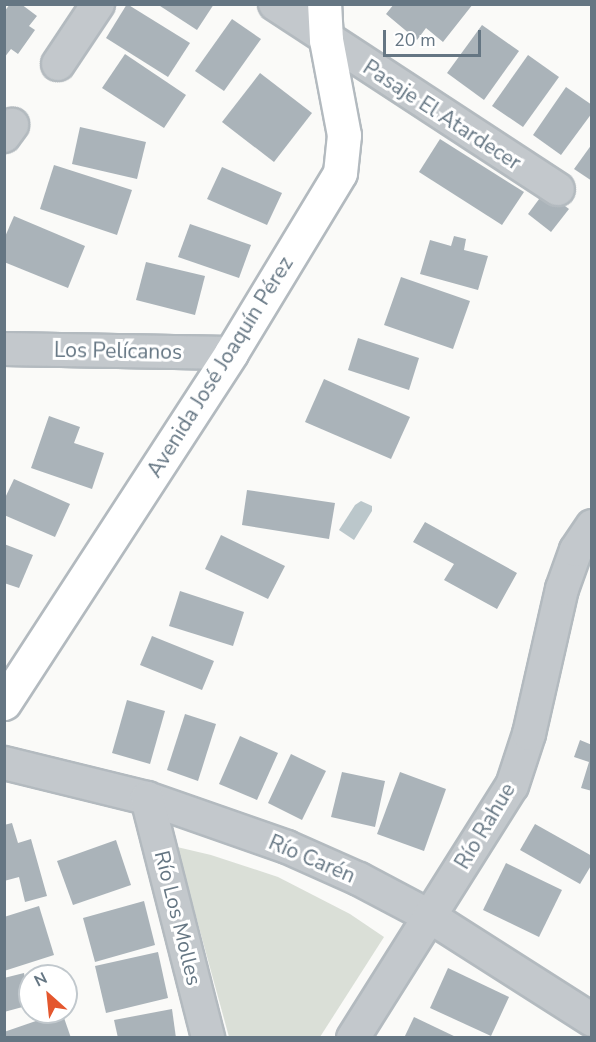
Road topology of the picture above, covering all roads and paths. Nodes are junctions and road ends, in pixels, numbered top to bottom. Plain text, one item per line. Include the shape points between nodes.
1 (98, 4) edge
2 (275, 4) edge
3 (324, 4) edge
4 (326, 40) junction
5 (58, 64) dead end
6 (558, 189) dead end
7 (4, 349) edge
8 (231, 353) junction
9 (586, 545) edge
10 (4, 703) edge
11 (4, 763) edge
12 (147, 798) junction
13 (429, 916) junction
14 (591, 1020) edge
15 (208, 1038) edge
16 (353, 1038) edge

1 - 5 street
2 - 4 street, Pasaje El Atardecer
3 - 4 main road, Avenida José Joaquín Pérez
4 - 6 street, Pasaje El Atardecer
4 - 8 main road, Avenida José Joaquín Pérez via 344,135 340,173
7 - 8 street, Los Pelícanos
8 - 10 main road, Avenida José Joaquín Pérez
9 - 13 street, Río Rahue via 562,589 529,734 512,786
11 - 12 street, Río Carén
12 - 13 street, Río Carén via 287,847
12 - 15 street, Río Los Molles
13 - 14 street, Río Carén
13 - 16 street, Río Rahue

